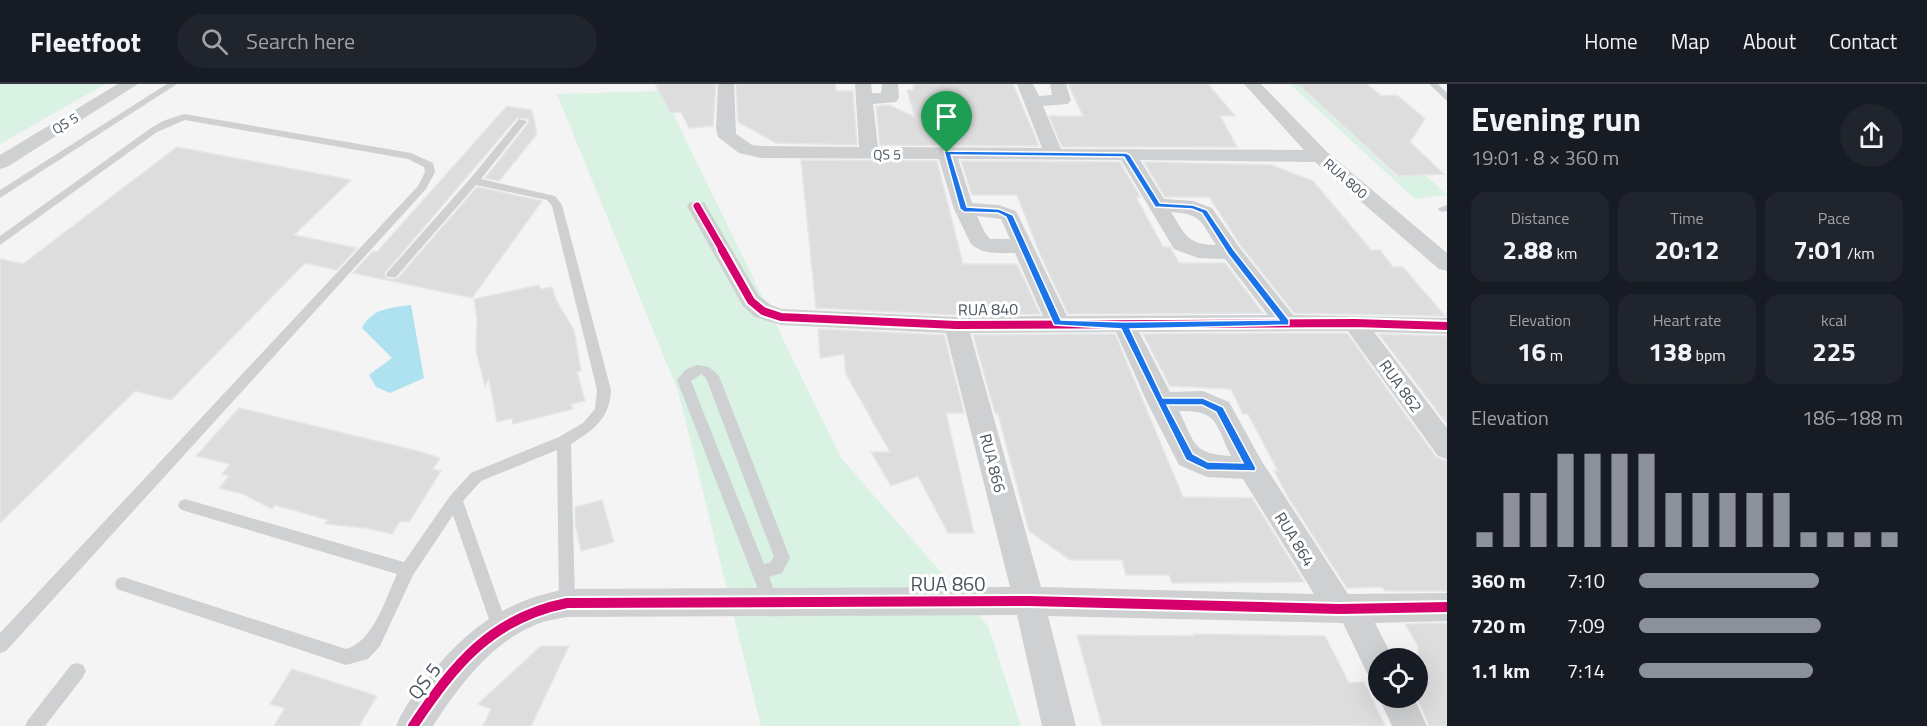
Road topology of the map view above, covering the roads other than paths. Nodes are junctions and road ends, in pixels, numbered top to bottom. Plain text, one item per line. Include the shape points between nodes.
1 (130, 84) edge
2 (173, 84) edge
3 (726, 84) edge
4 (890, 84) edge
5 (1025, 84) edge
6 (1058, 84) edge
7 (1252, 84) edge
8 (1433, 84) edge
9 (864, 92) edge
10 (1447, 98) edge
11 (1031, 102) junction
12 (522, 121) dead end
13 (947, 153) junction
14 (869, 154) junction
15 (1054, 154) junction
16 (1126, 155) junction
17 (1320, 156) junction
18 (0, 163) edge
19 (474, 181) junction
20 (0, 195) edge
21 (697, 206) dead end
22 (1157, 206) junction
23 (964, 209) junction
24 (0, 241) edge
25 (1023, 246) junction
26 (1231, 252) junction
27 (1447, 264) edge
28 (392, 274) dead end
29 (1058, 323) junction
30 (1286, 323) junction
31 (1355, 323) junction
32 (956, 325) junction
33 (1124, 326) junction
34 (1447, 326) edge
35 (1160, 402) junction
36 (564, 441) junction
37 (1447, 448) edge
38 (1251, 468) junction
39 (454, 500) junction
40 (185, 505) dead end
41 (407, 570) junction
42 (759, 573) junction
43 (123, 584) dead end
44 (1029, 601) junction
45 (771, 602) junction
46 (567, 603) junction
47 (1447, 607) edge
48 (1346, 609) junction
49 (500, 628) junction
50 (0, 645) edge
51 (1370, 648) edge
52 (464, 658) joint
53 (77, 671) dead end
54 (1401, 708) edge
55 (34, 726) edge
56 (413, 726) edge
57 (1059, 726) edge
58 (1410, 726) edge

1 - 18 street, QS 5
2 - 20 lane
3 - 14 street, QS 5 via 727,137 746,148 761,153
4 - 9 street via 890,98
5 - 11 street
6 - 11 street via 1062,100
7 - 17 street, RUA 800
8 - 10 lane
9 - 14 street
11 - 15 street
12 - 19 lane
13 - 14 street, QS 5
13 - 15 street, QS 5
13 - 23 street
15 - 16 street, QS 5
16 - 17 street, QS 5
16 - 22 street
17 - 27 street, RUA 800
19 - 28 lane
19 - 36 lane via 542,195 557,205 604,390 604,407 591,425
21 - 32 street, RUA 840 via 751,301 763,310 781,317
22 - 26 street via 1193,207 1205,212
22 - 26 street via 1186,249
23 - 25 street via 1005,212
23 - 25 street via 982,244
24 - 50 lane via 154,130 184,117 411,156 429,165 430,172 422,187
25 - 29 street
26 - 30 street
29 - 32 street, RUA 840
29 - 33 street, RUA 840
30 - 31 street, RUA 840
30 - 33 street, RUA 840
31 - 34 street, RUA 840
31 - 37 street, RUA 862
32 - 44 street, RUA 866
33 - 35 street
35 - 38 street via 1189,457 1207,466
35 - 38 street, RUA 864 via 1203,402 1220,410
36 - 39 lane via 476,477
36 - 46 lane
38 - 48 street, RUA 864
39 - 41 lane
39 - 49 lane
40 - 41 lane
41 - 43 lane via 374,640 362,653 346,657
42 - 42 lane via 686,386 684,380 689,372 700,369 712,376 782,558 776,568
42 - 45 lane
44 - 45 street, RUA 860
44 - 48 street, RUA 860
44 - 57 street, RUA 866
45 - 46 street, RUA 860
46 - 49 street, RUA 860 via 536,610
47 - 48 street, RUA 860
48 - 51 street, RUA 864
49 - 52 street, RUA 860
52 - 56 street, QS 5
53 - 55 lane
54 - 58 street

